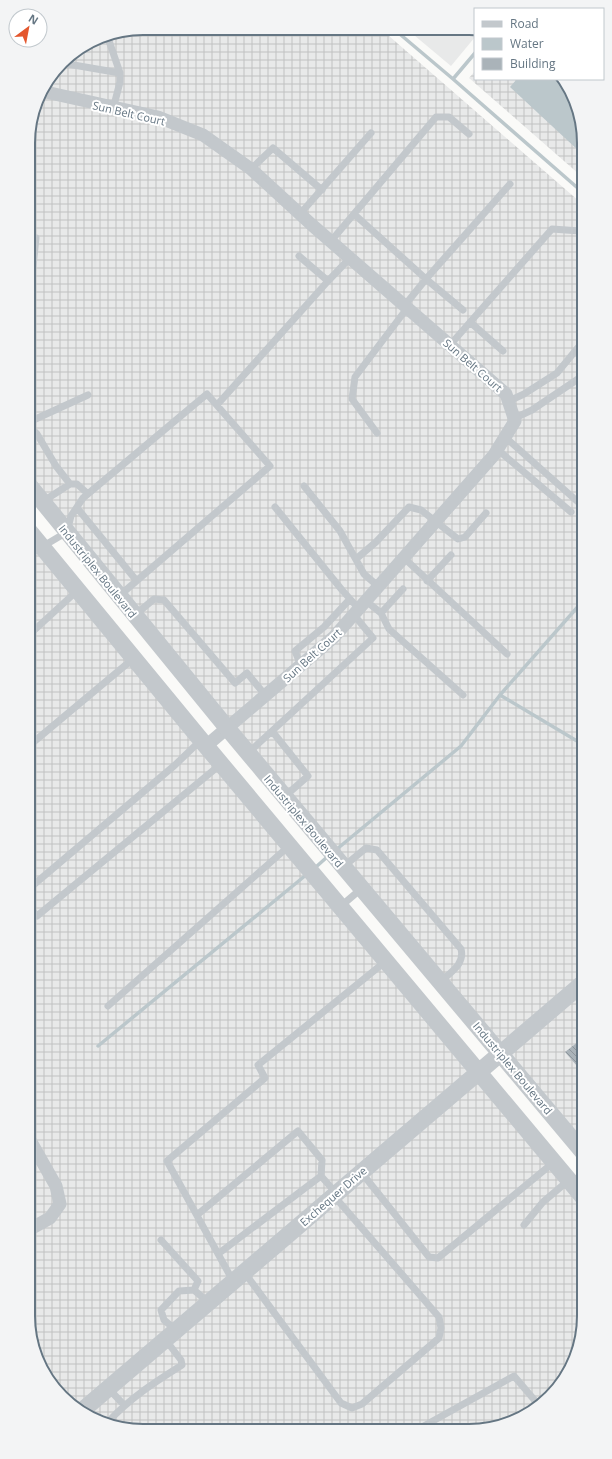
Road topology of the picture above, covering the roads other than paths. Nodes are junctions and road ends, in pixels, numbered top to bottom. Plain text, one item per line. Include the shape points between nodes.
1 (109, 41) edge
2 (69, 65) edge
3 (120, 73) junction
4 (47, 94) edge
5 (113, 109) junction
6 (371, 134) dead end
7 (470, 134) dead end
8 (251, 169) junction
9 (510, 184) dead end
10 (322, 190) junction
11 (300, 214) junction
12 (354, 214) junction
13 (577, 231) edge
14 (35, 238) edge
15 (331, 241) junction
16 (35, 248) edge
17 (299, 256) dead end
18 (350, 258) junction
19 (426, 279) junction
20 (328, 281) junction
21 (406, 306) junction
22 (463, 310) dead end
23 (470, 322) junction
24 (450, 345) junction
25 (577, 349) edge
26 (503, 352) dead end
27 (577, 380) edge
28 (88, 396) dead end
29 (509, 401) junction
30 (217, 405) junction
31 (514, 418) junction
32 (35, 419) edge
33 (35, 432) edge
34 (377, 433) dead end
35 (505, 437) junction
36 (498, 450) junction
37 (70, 484) junction
38 (304, 486) dead end
39 (35, 493) edge
40 (88, 494) junction
41 (577, 501) edge
42 (42, 502) junction
43 (275, 507) dead end
44 (78, 508) junction
45 (571, 512) dead end
46 (486, 513) dead end
47 (435, 522) junction
48 (67, 532) junction
49 (35, 550) edge
50 (451, 554) dead end
51 (404, 558) junction
52 (356, 559) junction
53 (136, 580) junction
54 (428, 582) junction
55 (379, 587) junction
56 (403, 588) dead end
57 (78, 590) junction
58 (119, 596) junction
59 (350, 599) junction
60 (360, 608) junction
61 (381, 613) junction
62 (134, 615) junction
63 (35, 629) edge
64 (507, 654) dead end
65 (134, 658) junction
66 (301, 666) junction
67 (463, 695) dead end
68 (266, 696) junction
69 (228, 729) junction
70 (272, 731) junction
71 (35, 740) edge
72 (203, 743) junction
73 (248, 753) junction
74 (221, 764) junction
75 (284, 797) junction
76 (290, 845) junction
77 (343, 867) junction
78 (35, 883) edge
79 (361, 889) junction
80 (341, 906) junction
81 (35, 914) edge
82 (386, 961) junction
83 (440, 982) junction
84 (577, 988) edge
85 (108, 1006) dead end
86 (500, 1052) junction
87 (478, 1071) junction
88 (577, 1145) edge
89 (35, 1149) edge
90 (554, 1162) junction
91 (361, 1172) junction
92 (320, 1176) junction
93 (569, 1180) junction
94 (577, 1190) edge
95 (335, 1194) junction
96 (197, 1215) junction
97 (524, 1225) dead end
98 (35, 1226) edge
99 (161, 1240) dead end
100 (218, 1254) junction
101 (238, 1276) junction
102 (194, 1290) junction
103 (208, 1302) junction
104 (170, 1335) junction
105 (108, 1388) junction
106 (535, 1401) edge
107 (124, 1405) junction
108 (86, 1407) edge
109 (111, 1419) edge
110 (429, 1424) edge

1 - 3 lane
2 - 3 lane
3 - 5 lane
4 - 5 street, Sun Belt Court
5 - 8 street, Sun Belt Court via 158,117 203,135
6 - 10 lane
7 - 12 lane via 449,117 436,117
8 - 10 lane via 273,148
8 - 11 street, Sun Belt Court
9 - 19 lane
10 - 11 lane
11 - 15 street, Sun Belt Court
12 - 15 lane
12 - 19 lane
13 - 23 lane via 552,229
14 - 16 lane
15 - 18 street, Sun Belt Court
17 - 20 lane
18 - 20 lane
18 - 21 street, Sun Belt Court
19 - 21 lane
19 - 22 lane
20 - 30 lane
21 - 24 street, Sun Belt Court
21 - 34 lane via 355,376 352,399
23 - 24 lane
23 - 26 lane
24 - 29 street, Sun Belt Court via 506,394
25 - 29 lane via 557,374
27 - 31 lane via 532,410
28 - 32 lane
29 - 31 street, Sun Belt Court
30 - 40 lane via 207,394
30 - 53 lane via 270,466
31 - 35 street, Sun Belt Court via 515,421
33 - 37 lane
35 - 36 street, Sun Belt Court
35 - 41 lane
36 - 45 lane
36 - 47 street, Sun Belt Court
37 - 40 lane via 77,484
37 - 42 lane
38 - 52 lane via 340,531
39 - 42 street, Industriplex Boulevard
40 - 44 lane
42 - 48 street, Industriplex Boulevard
43 - 59 lane
44 - 48 lane via 71,516
44 - 53 lane
46 - 47 lane via 465,537 458,539
47 - 51 street, Sun Belt Court
47 - 52 lane via 421,510 409,507
48 - 49 lane
48 - 58 street, Industriplex Boulevard
49 - 57 street
50 - 54 lane
51 - 54 lane
51 - 55 street, Sun Belt Court
52 - 55 lane via 364,574
53 - 58 lane
54 - 64 lane
55 - 60 street, Sun Belt Court
56 - 61 lane
57 - 63 lane
57 - 65 street
58 - 62 street, Industriplex Boulevard
59 - 60 lane
59 - 66 lane via 324,627 295,651
60 - 61 lane
60 - 66 street, Sun Belt Court via 334,637
60 - 70 lane via 373,638
61 - 67 lane via 389,629
62 - 68 lane via 154,599 164,600 235,683 247,673
62 - 69 street, Industriplex Boulevard
65 - 71 lane
65 - 72 street
66 - 68 street, Sun Belt Court
68 - 69 street, Sun Belt Court
69 - 72 street, Sun Belt Court
69 - 73 street, Industriplex Boulevard
70 - 73 lane
70 - 75 lane via 308,776
72 - 74 street
72 - 78 lane
73 - 75 street, Industriplex Boulevard
74 - 76 street
74 - 81 lane via 37,916
75 - 77 street, Industriplex Boulevard
76 - 80 street
76 - 85 lane
77 - 79 street, Industriplex Boulevard
77 - 83 lane via 366,848 377,850 456,943 463,957
79 - 80 lane
79 - 83 street, Industriplex Boulevard
80 - 82 street
82 - 87 street
82 - 96 lane via 258,1065 265,1078 167,1161
83 - 86 street, Industriplex Boulevard
84 - 86 street, Exchequer Drive
86 - 87 street, Exchequer Drive
86 - 88 street, Industriplex Boulevard
87 - 90 street
87 - 91 street, Exchequer Drive
89 - 98 street via 56,1186 60,1204 50,1218
90 - 91 lane via 438,1258 429,1257
90 - 93 street
91 - 95 street, Exchequer Drive
92 - 95 lane
92 - 96 lane via 322,1160 298,1131
92 - 100 lane
93 - 94 street
93 - 97 lane via 543,1202
95 - 101 street, Exchequer Drive
95 - 101 lane via 439,1317 441,1328 439,1338 362,1404 352,1408 341,1403
96 - 100 lane
99 - 102 lane via 198,1281
100 - 101 lane
101 - 103 street, Exchequer Drive
102 - 103 lane
102 - 104 lane via 179,1291 161,1310
103 - 104 street, Exchequer Drive
104 - 105 street, Exchequer Drive
104 - 107 lane via 182,1365
105 - 107 lane
105 - 108 street, Exchequer Drive
106 - 110 lane via 514,1376
107 - 109 lane

